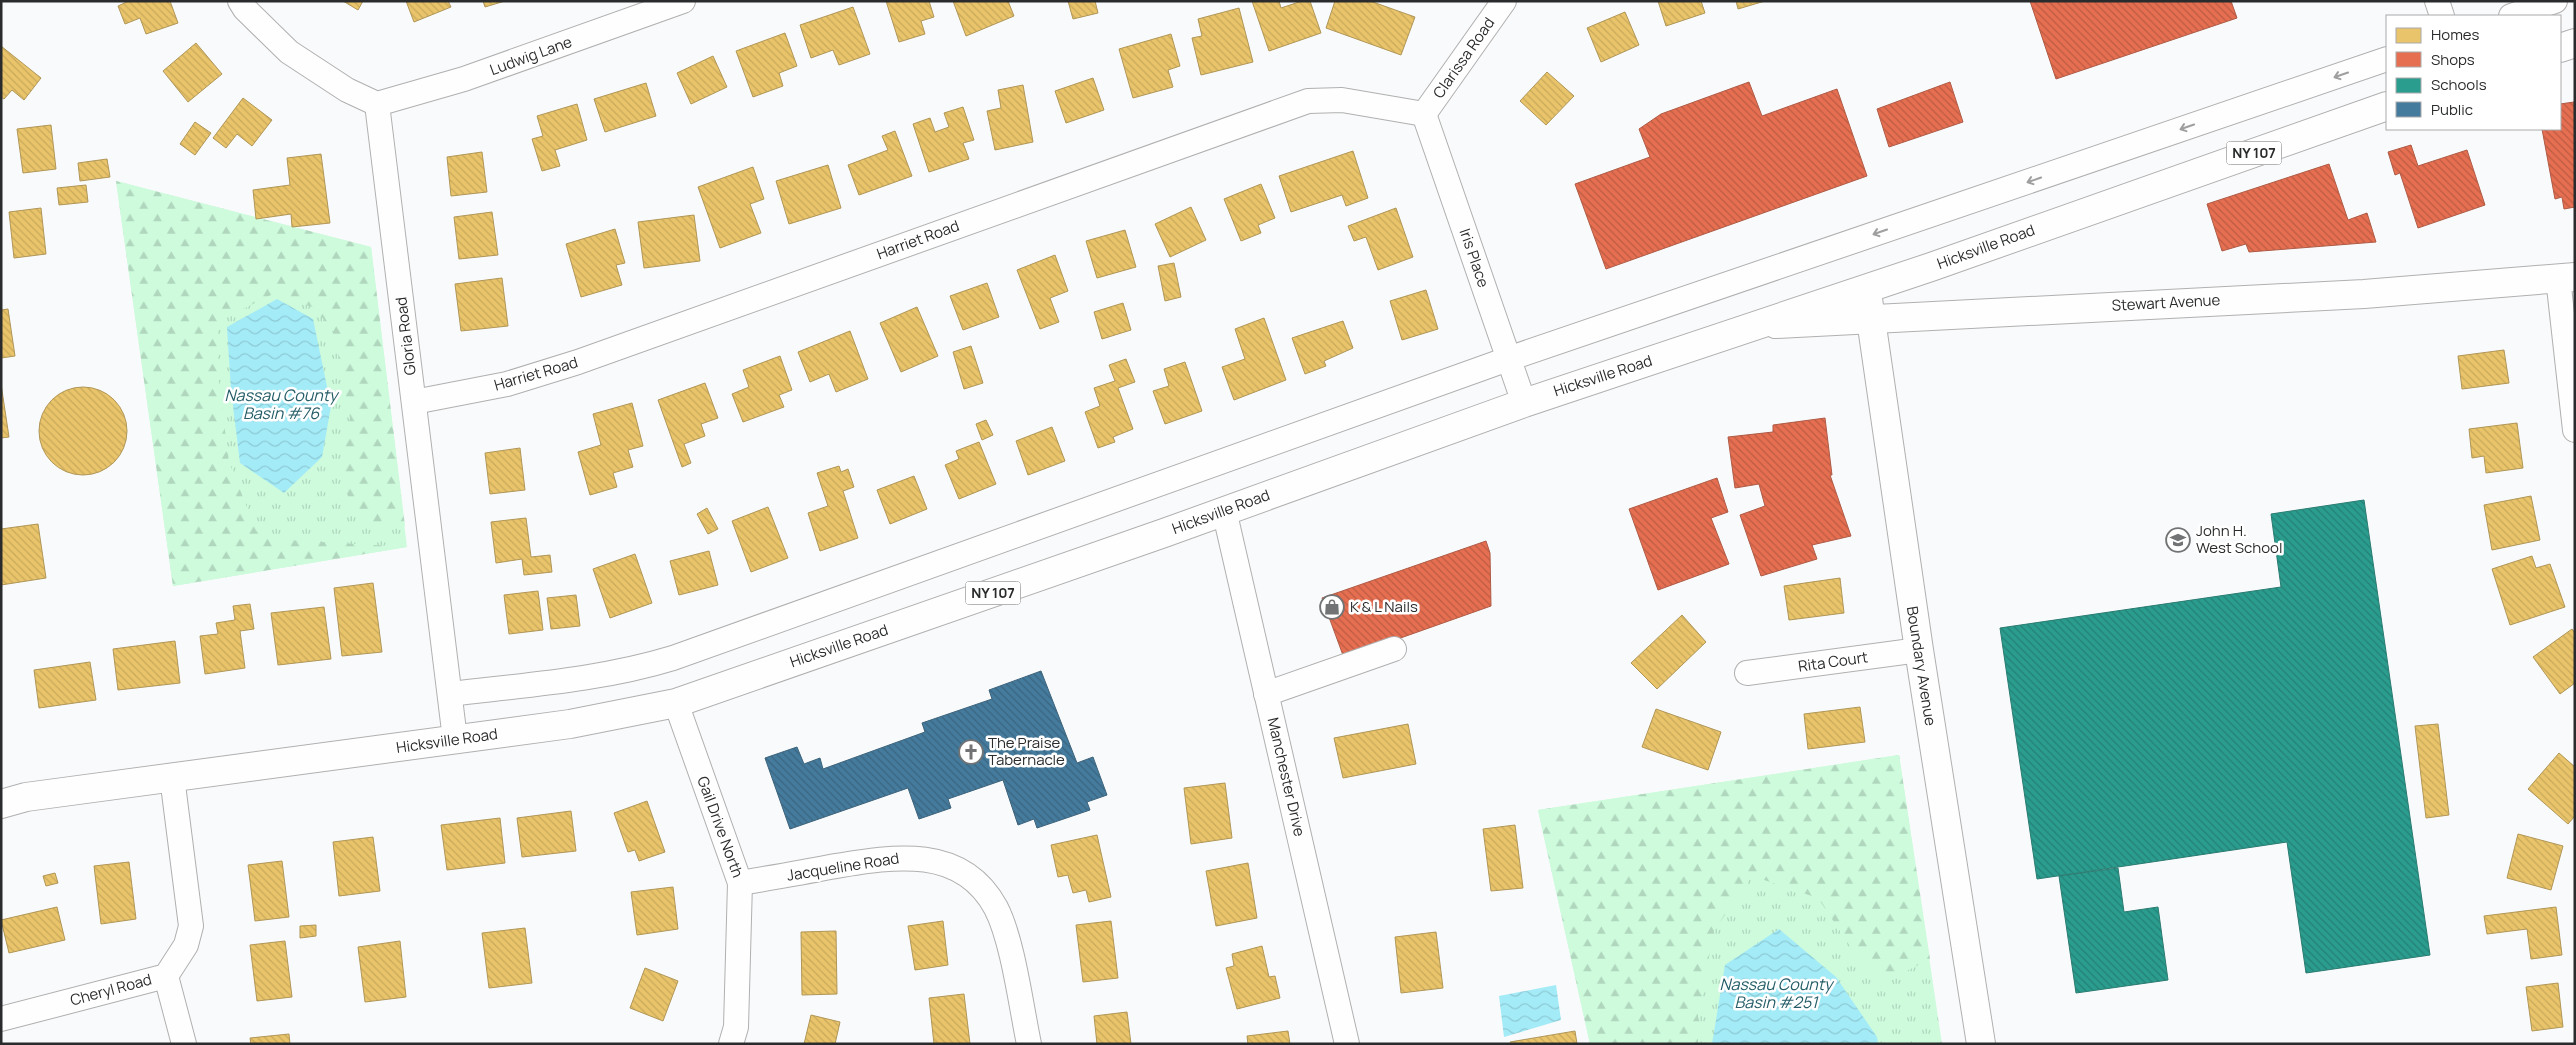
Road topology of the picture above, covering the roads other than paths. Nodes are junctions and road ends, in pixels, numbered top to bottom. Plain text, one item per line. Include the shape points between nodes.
1 (240, 1) edge
2 (683, 1) edge
3 (1504, 1) edge
4 (2437, 1) edge
5 (2555, 1) edge
6 (2442, 15) edge
7 (2514, 15) edge
8 (2575, 43) edge
9 (2561, 48) edge
10 (2386, 59) edge
11 (377, 104) junction
12 (2386, 106) edge
13 (1424, 114) junction
14 (2566, 278) edge
15 (1866, 288) junction
16 (1871, 318) junction
17 (1757, 325) junction
18 (1508, 359) junction
19 (414, 402) junction
20 (1524, 403) junction
21 (2575, 430) edge
22 (1224, 510) junction
23 (1394, 649) dead end
24 (1919, 650) junction
25 (1747, 673) dead end
26 (450, 694) junction
27 (1266, 694) junction
28 (676, 703) junction
29 (455, 739) junction
30 (172, 777) junction
31 (9, 798) edge
32 (740, 883) junction
33 (166, 976) junction
34 (1, 1019) edge
35 (184, 1044) edge
36 (731, 1044) edge
37 (1029, 1044) edge
38 (1347, 1044) edge
39 (1981, 1044) edge

1 - 11 street via 289,52 347,90
2 - 11 street, Ludwig Lane via 464,80
3 - 13 street, Clarissa Road
4 - 6 street
5 - 7 street
8 - 9 main road
10 -> 18 street
11 - 19 street, Gloria Road
12 - 15 main road, Hicksville Road / NY 107
13 - 18 street, Iris Place
13 - 19 street, Harriet Road via 1342,100 1308,101 578,362 507,384
14 - 16 main road, Stewart Avenue via 2364,294
14 - 21 street
15 - 16 main road, Boundary Avenue
15 - 17 main road, Hicksville Road / NY 107
16 - 17 main road, Stewart Avenue
16 - 24 main road, Boundary Avenue
17 - 20 main road, Hicksville Road / NY 107
18 - 20 street, Iris Place
18 - 26 street via 673,658 634,670
19 - 26 street, Gloria Road
20 - 22 main road, Hicksville Road / NY 107
22 - 27 street, Manchester Drive
22 - 28 main road, Hicksville Road / NY 107
23 - 27 street
24 - 25 street, Rita Court
24 - 39 main road, Boundary Avenue
26 - 29 street, Gloria Road
27 - 38 street, Manchester Drive
28 - 29 main road, Hicksville Road / NY 107 via 570,724
28 - 32 street, Gail Drive North
29 - 30 main road, Hicksville Road / NY 107
30 - 31 main road, Hicksville Road / NY 107
30 - 33 street, Cheryl Road via 191,926 186,945
32 - 36 street, Gail Drive North via 736,1027
32 - 37 street, Jacqueline Road via 874,860 911,857 946,864 969,874 981,885 996,908 1005,932
33 - 34 street, Cheryl Road
33 - 35 street

